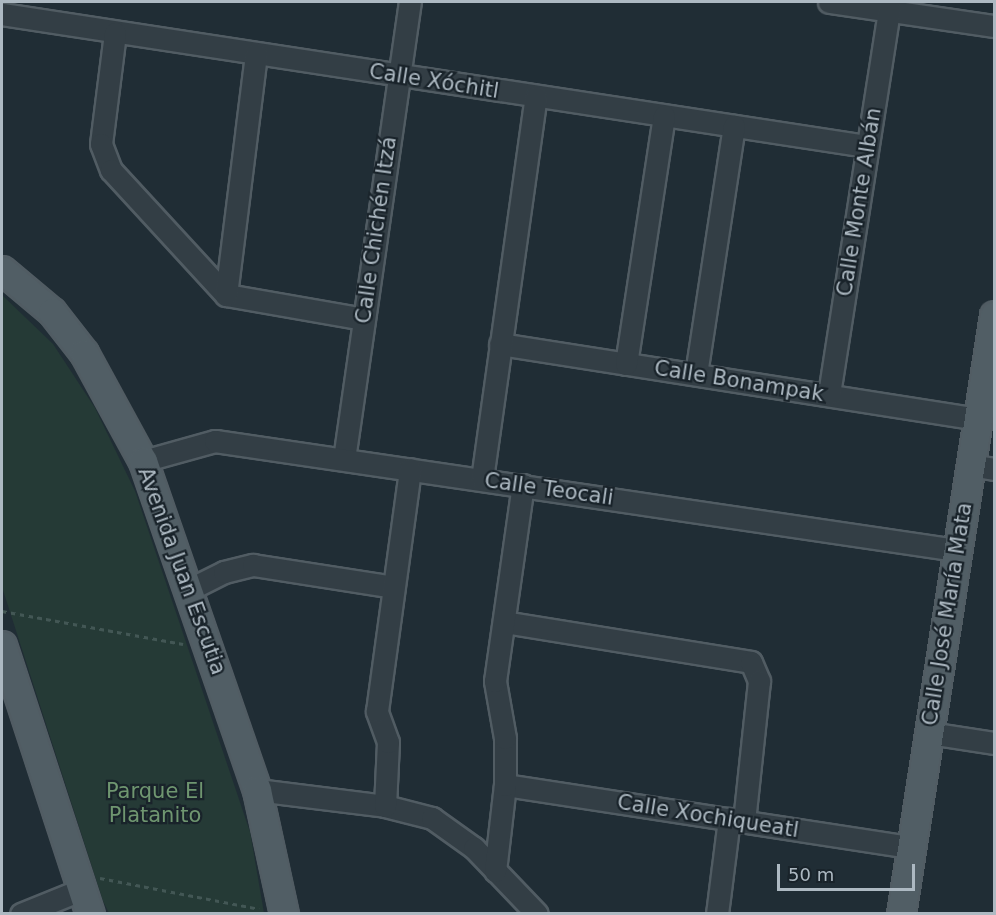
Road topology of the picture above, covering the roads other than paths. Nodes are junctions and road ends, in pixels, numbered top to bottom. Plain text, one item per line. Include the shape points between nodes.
1 (410, 2) edge
2 (829, 2) edge
3 (858, 4) edge
4 (889, 10) junction
5 (2, 14) edge
6 (994, 26) edge
7 (115, 33) junction
8 (256, 54) junction
9 (399, 76) junction
10 (536, 97) junction
11 (664, 116) junction
12 (734, 126) junction
13 (867, 146) junction
14 (2, 270) edge
15 (226, 295) junction
16 (994, 315) edge
17 (363, 319) junction
18 (500, 344) junction
19 (626, 364) junction
20 (696, 374) junction
21 (829, 394) junction
22 (978, 418) junction
23 (344, 459) junction
24 (143, 461) junction
25 (982, 467) edge
26 (410, 469) junction
27 (482, 479) junction
28 (523, 485) junction
29 (957, 550) junction
30 (393, 587) junction
31 (188, 590) junction
32 (504, 622) junction
33 (2, 650) edge
34 (929, 733) junction
35 (994, 743) edge
36 (506, 785) junction
37 (257, 790) junction
38 (386, 806) junction
39 (737, 820) junction
40 (910, 847) junction
41 (495, 871) junction
42 (82, 892) edge
43 (284, 913) edge
44 (21, 914) edge
45 (537, 914) edge
46 (717, 914) edge
47 (901, 914) edge

1 - 9 street, Calle Chichén Itzá
2 - 3 street
3 - 4 street
4 - 6 street
4 - 13 street, Calle Monte Albán
5 - 7 street, Calle Xóchitl
7 - 8 street, Calle Xóchitl
7 - 15 street via 100,144 111,170
8 - 9 street, Calle Xóchitl
8 - 15 street
9 - 10 street, Calle Xóchitl
9 - 17 street, Calle Chichén Itzá
10 - 11 street, Calle Xóchitl
10 - 18 street
11 - 12 street, Calle Xóchitl
11 - 19 street
12 - 13 street, Calle Xóchitl
12 - 20 street
13 - 21 street, Calle Monte Albán
14 - 24 main road, Avenida Juan Escutia via 52,312 84,353
15 - 17 street
16 - 22 main road, Calle José María Mata
17 - 23 street, Calle Chichén Itzá
18 - 19 street, Calle Bonampak
18 - 27 street
19 - 20 street, Calle Bonampak
20 - 21 street, Calle Bonampak
21 - 22 street, Calle Bonampak
22 - 25 main road, Calle José María Mata
23 - 24 street, Calle Teocali via 215,441
23 - 26 street, Calle Teocali
24 - 31 main road, Avenida Juan Escutia
25 - 29 main road, Calle José María Mata
26 - 27 street, Calle Teocali
26 - 30 street
27 - 28 street, Calle Teocali
28 - 29 street, Calle Teocali
28 - 32 street
29 - 34 main road, Calle José María Mata
30 - 31 street via 253,565 224,572
30 - 38 street via 377,711 388,742
31 - 37 main road, Avenida Juan Escutia
32 - 36 street via 495,696 505,738
32 - 39 street via 744,659 755,666 759,681
33 - 42 main road
34 - 35 street
34 - 40 main road, Calle José María Mata
36 - 39 street, Calle Xochiqueatl
36 - 41 street
37 - 38 street
37 - 43 main road, Avenida Juan Escutia
38 - 41 street via 432,818 453,830
39 - 40 street, Calle Xochiqueatl
39 - 46 street
40 - 47 main road, Calle José María Mata
41 - 45 street
42 - 44 street

